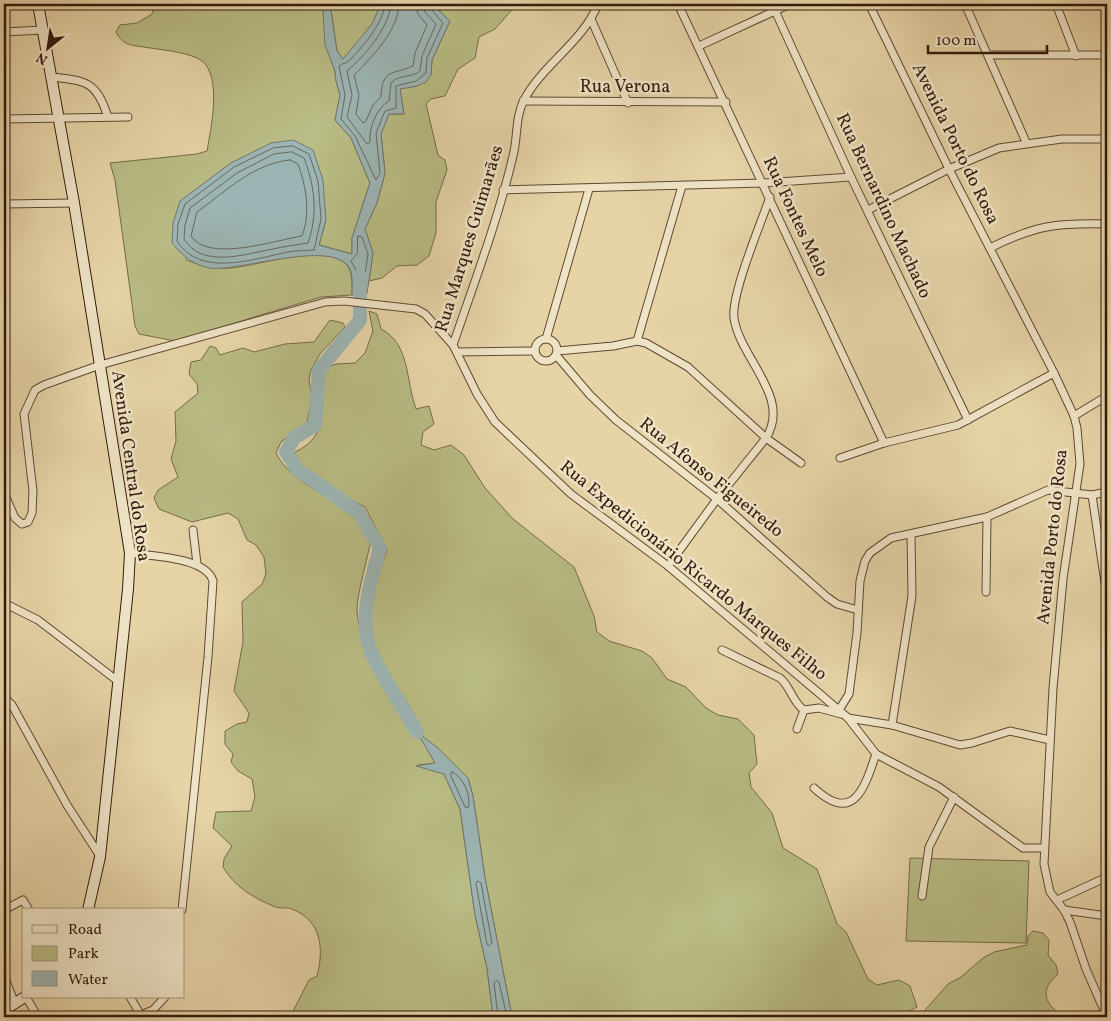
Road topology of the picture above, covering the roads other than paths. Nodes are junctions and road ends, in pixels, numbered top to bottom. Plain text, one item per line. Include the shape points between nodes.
1 (38, 4) edge
2 (598, 4) edge
3 (678, 4) edge
4 (772, 4) edge
5 (790, 4) edge
6 (869, 4) edge
7 (965, 4) edge
8 (1056, 4) edge
9 (775, 11) junction
10 (591, 19) junction
11 (43, 30) junction
12 (4, 32) edge
13 (699, 46) junction
14 (989, 55) junction
15 (1107, 55) edge
16 (1076, 56) junction
17 (51, 77) junction
18 (523, 101) junction
19 (628, 102) junction
20 (726, 102) junction
21 (128, 116) dead end
22 (58, 117) junction
23 (108, 117) junction
24 (4, 119) edge
25 (1107, 139) edge
26 (1026, 142) junction
27 (949, 169) junction
28 (851, 177) junction
29 (764, 184) junction
30 (682, 186) junction
31 (589, 189) junction
32 (503, 190) junction
33 (770, 197) junction
34 (74, 203) junction
35 (4, 204) edge
36 (868, 210) junction
37 (1107, 224) edge
38 (990, 248) junction
39 (546, 339) junction
40 (637, 341) junction
41 (455, 348) junction
42 (535, 351) junction
43 (557, 353) junction
44 (100, 366) junction
45 (1054, 373) junction
46 (1107, 396) edge
47 (1074, 416) junction
48 (968, 420) junction
49 (766, 438) junction
50 (884, 442) junction
51 (840, 458) dead end
52 (802, 463) dead end
53 (1107, 492) edge
54 (4, 493) edge
55 (1077, 493) junction
56 (1092, 495) junction
57 (717, 500) junction
58 (988, 517) junction
59 (193, 530) dead end
60 (911, 534) junction
61 (130, 553) junction
62 (197, 564) junction
63 (668, 566) junction
64 (986, 592) dead end
65 (1107, 596) edge
66 (4, 604) edge
67 (858, 610) junction
68 (722, 650) dead end
69 (119, 682) junction
70 (4, 697) edge
71 (804, 710) junction
72 (843, 714) junction
73 (892, 725) junction
74 (797, 729) dead end
75 (1050, 740) junction
76 (876, 754) junction
77 (814, 788) dead end
78 (954, 797) junction
79 (1044, 848) junction
80 (100, 857) junction
81 (1107, 878) edge
82 (922, 896) dead end
83 (1057, 900) junction
84 (28, 908) edge
85 (88, 908) edge
86 (182, 908) edge
87 (4, 910) edge
88 (1064, 910) junction
89 (1107, 916) edge
90 (4, 976) edge
91 (24, 998) edge
92 (27, 998) edge
93 (131, 998) edge
94 (164, 998) edge
95 (14, 1004) junction
96 (4, 1010) edge
97 (142, 1016) edge
98 (38, 1017) edge
99 (1107, 1017) edge

1 - 11 street, Avenida Central do Rosa
2 - 10 street, Rua Marques Guimarães
3 - 13 street, Rua Fontes Melo
4 - 9 street, Rua Bernardino Machado
5 - 9 street
6 - 27 street, Avenida Porto do Rosa
7 - 14 street
8 - 16 street
9 - 13 street
9 - 28 street, Rua Bernardino Machado
10 - 18 street, Rua Marques Guimarães
10 - 19 street
11 - 12 street
11 - 17 street, Avenida Central do Rosa
13 - 20 street, Rua Fontes Melo
14 - 16 street
14 - 26 street
15 - 16 street
17 - 22 street, Avenida Central do Rosa
17 - 23 street via 90,84 101,95
18 - 19 street, Rua Verona
18 - 32 street, Rua Marques Guimarães
19 - 20 street, Rua Verona
20 - 29 street, Rua Fontes Melo
21 - 23 street
22 - 23 street
22 - 24 street
22 - 34 street, Avenida Central do Rosa
25 - 26 street
26 - 27 street via 999,148
27 - 36 street
27 - 38 street, Avenida Porto do Rosa
28 - 29 street
28 - 36 street, Rua Bernardino Machado
29 - 30 street
29 - 33 street, Rua Fontes Melo
30 - 31 street
30 - 40 street
31 - 32 street
31 - 39 street
32 - 41 street, Rua Marques Guimarães
33 - 49 street via 741,282 734,314 741,339 774,408 774,422
33 - 50 street, Rua Fontes Melo
34 - 35 street
34 - 44 street, Avenida Central do Rosa
36 - 48 street, Rua Bernardino Machado
37 - 38 street via 1044,226
38 - 45 street, Avenida Porto do Rosa
39 - 42 street via 538,343
39 - 43 street via 555,342
40 - 43 street
40 - 49 street via 656,347 688,366
41 - 42 street
41 - 44 street, Rua Marques Guimarães via 425,314 416,309 337,301
41 - 63 street, Rua Expedicionário Ricardo Marques Filho via 477,394 496,422 571,494
42 - 43 street via 542,360 548,361
43 - 57 street, Rua Afonso Figueiredo via 590,395 616,420
44 - 54 street, Rua Marques Guimarães via 44,385 30,396 24,414 33,491 28,522 22,524 15,518
44 - 61 street, Avenida Central do Rosa
45 - 47 street, Avenida Porto do Rosa
45 - 48 street
46 - 47 street
47 - 55 street, Avenida Porto do Rosa via 1079,448
48 - 50 street
49 - 52 street
49 - 57 street
50 - 51 street
53 - 56 street
55 - 56 street
55 - 58 street via 1048,490
55 - 75 street, Avenida Porto do Rosa via 1062,579
56 - 65 street
57 - 63 street
57 - 67 street, Rua Afonso Figueiredo via 827,597 837,604
58 - 60 street
58 - 64 street
59 - 62 street
60 - 67 street via 891,538 870,553 860,581
60 - 73 street via 912,596
61 - 62 street
61 - 69 street, Avenida Central do Rosa
62 - 86 street via 212,577 213,587
63 - 72 street, Rua Expedicionário Ricardo Marques Filho
66 - 69 street via 38,620
67 - 72 street via 849,694
68 - 71 street via 780,678 797,705
69 - 80 street, Avenida Central do Rosa
70 - 80 street via 16,711 67,805
71 - 72 street via 819,708
71 - 74 street
72 - 73 street
72 - 76 street, Rua Expedicionário Ricardo Marques Filho
73 - 75 street via 960,744 1010,731
75 - 79 street, Avenida Porto do Rosa
76 - 77 street via 860,793 852,802 835,803
76 - 78 street, Rua Expedicionário Ricardo Marques Filho
78 - 79 street, Rua Expedicionário Ricardo Marques Filho via 1018,845
78 - 82 street via 929,847
79 - 83 street, Avenida Porto do Rosa via 1045,876 1050,892
80 - 85 street, Avenida Central do Rosa
81 - 83 street
83 - 88 street, Avenida Porto do Rosa
84 - 87 street via 23,900
88 - 89 street
88 - 99 street, Avenida Porto do Rosa
90 - 95 street
91 - 95 street
92 - 98 street
93 - 97 street
94 - 97 street
95 - 96 street

